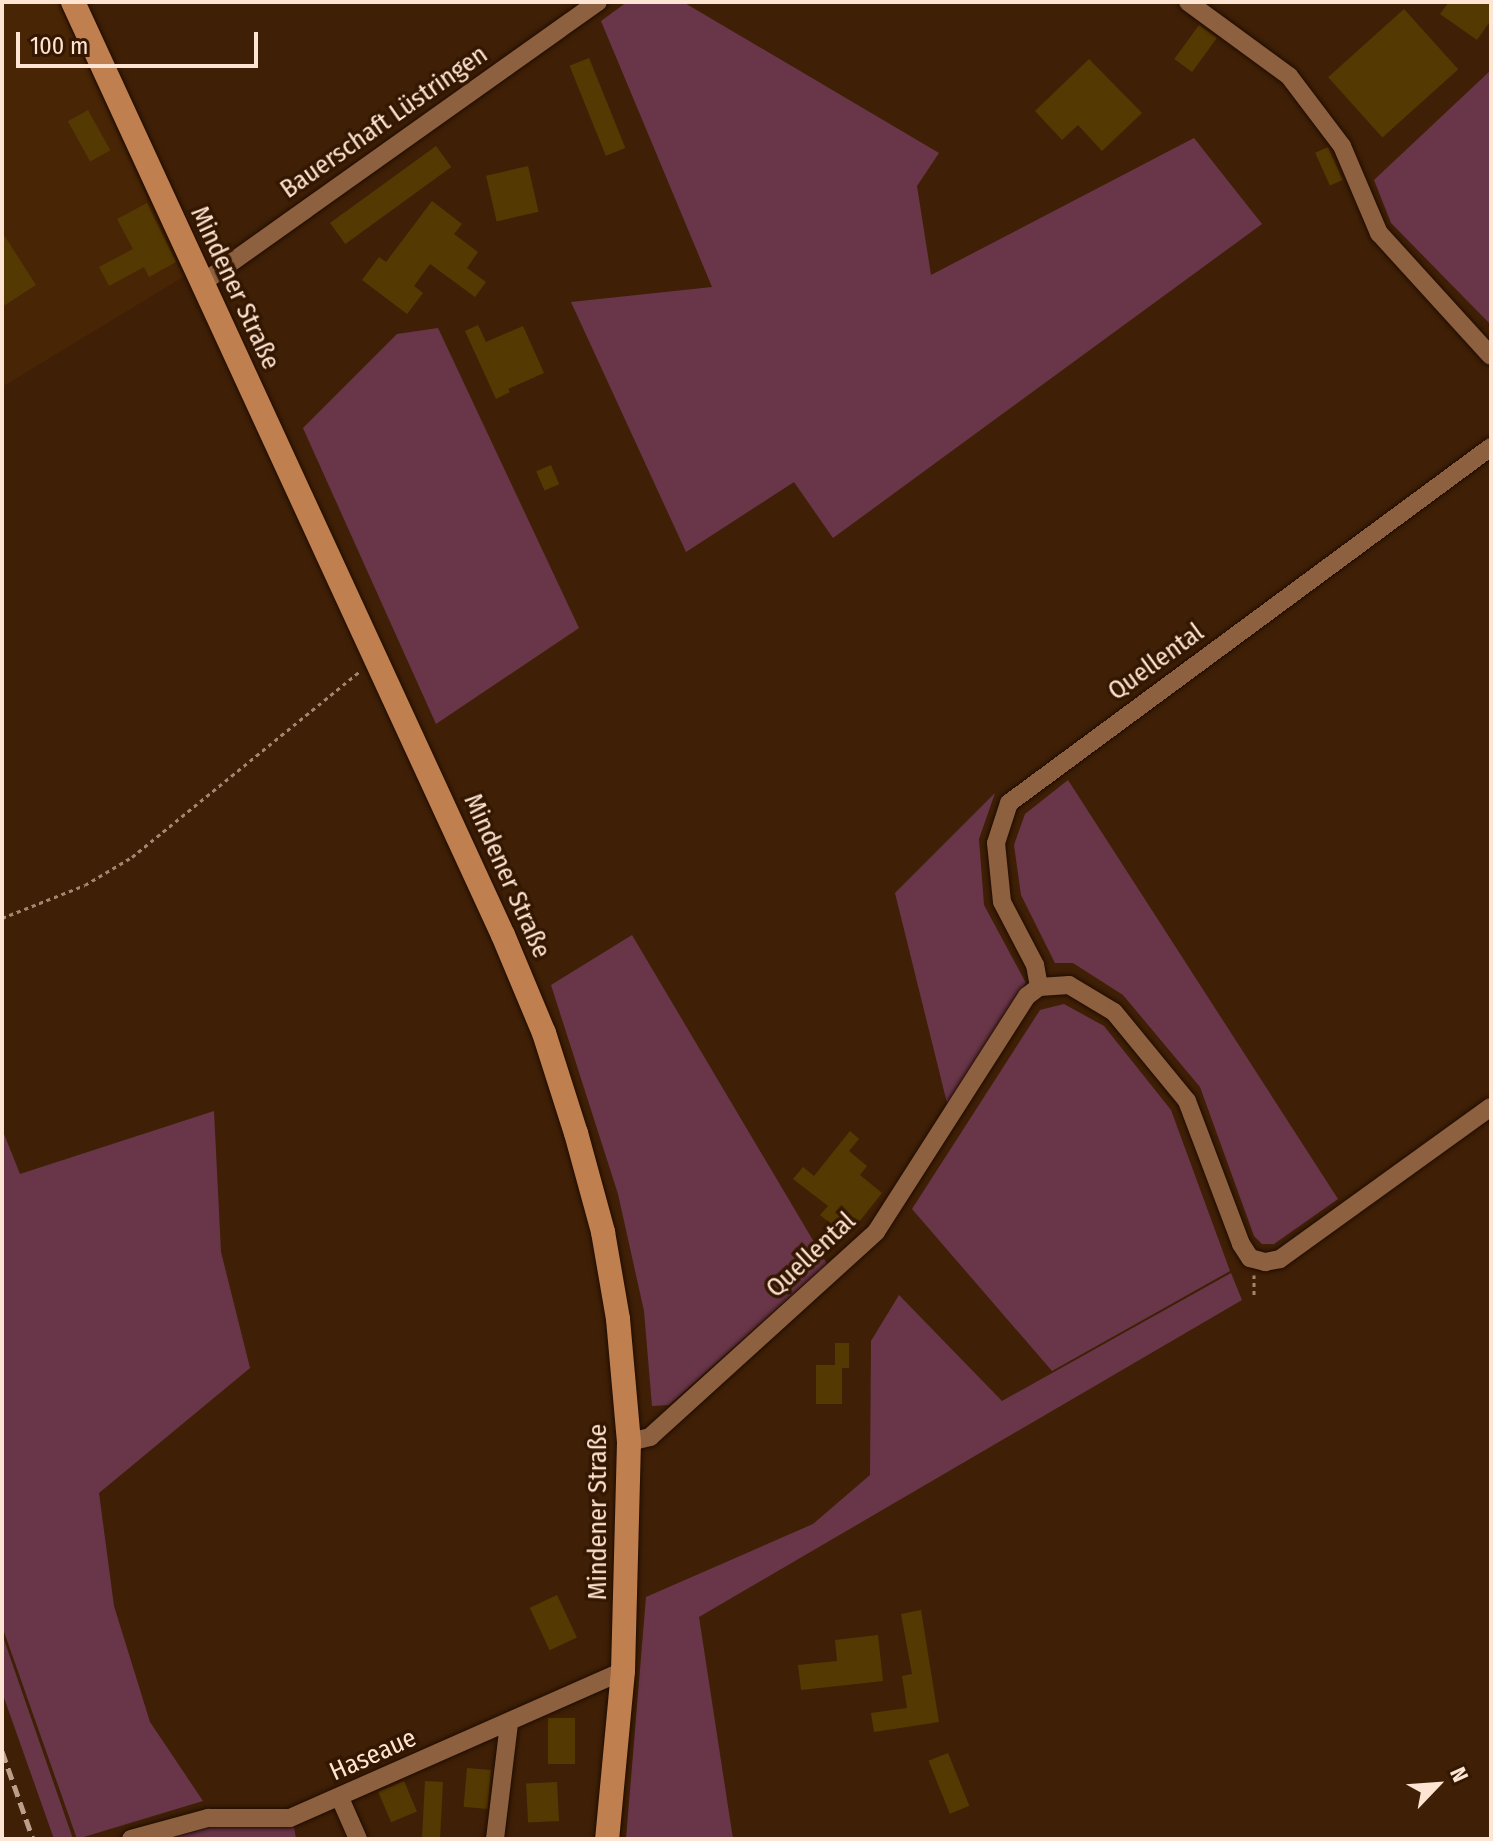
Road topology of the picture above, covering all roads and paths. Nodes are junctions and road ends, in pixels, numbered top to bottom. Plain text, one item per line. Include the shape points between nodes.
1 (73, 2) edge
2 (598, 2) edge
3 (1188, 2) edge
4 (201, 284) junction
5 (1491, 356) edge
6 (1491, 447) edge
7 (378, 657) junction
8 (2, 918) edge
9 (1039, 987) junction
10 (1491, 1107) edge
11 (629, 1442) junction
12 (623, 1671) junction
13 (509, 1723) junction
14 (340, 1798) junction
15 (131, 1839) edge
16 (358, 1839) edge
17 (495, 1839) edge
18 (607, 1839) edge

1 - 4 main road, Mindener Straße
2 - 4 street, Bauerschaft Lüstringen
3 - 5 street via 1289,76 1342,146 1379,233
4 - 7 main road, Mindener Straße
6 - 9 street, Quellental via 1009,803 996,843 1002,902 1035,965
7 - 8 path via 132,857 85,885
7 - 11 main road, Mindener Straße via 544,1033 576,1133 603,1232 618,1319
9 - 10 street via 1069,985 1114,1012 1187,1101 1241,1244 1250,1258 1265,1262 1280,1259
9 - 11 street, Quellental via 1027,996 876,1232 650,1437
11 - 12 main road, Mindener Straße
12 - 13 street, Haseaue
12 - 18 main road, Mindener Straße
13 - 14 street, Haseaue
13 - 17 street
14 - 15 street, Haseaue via 290,1818 208,1818
14 - 16 street

